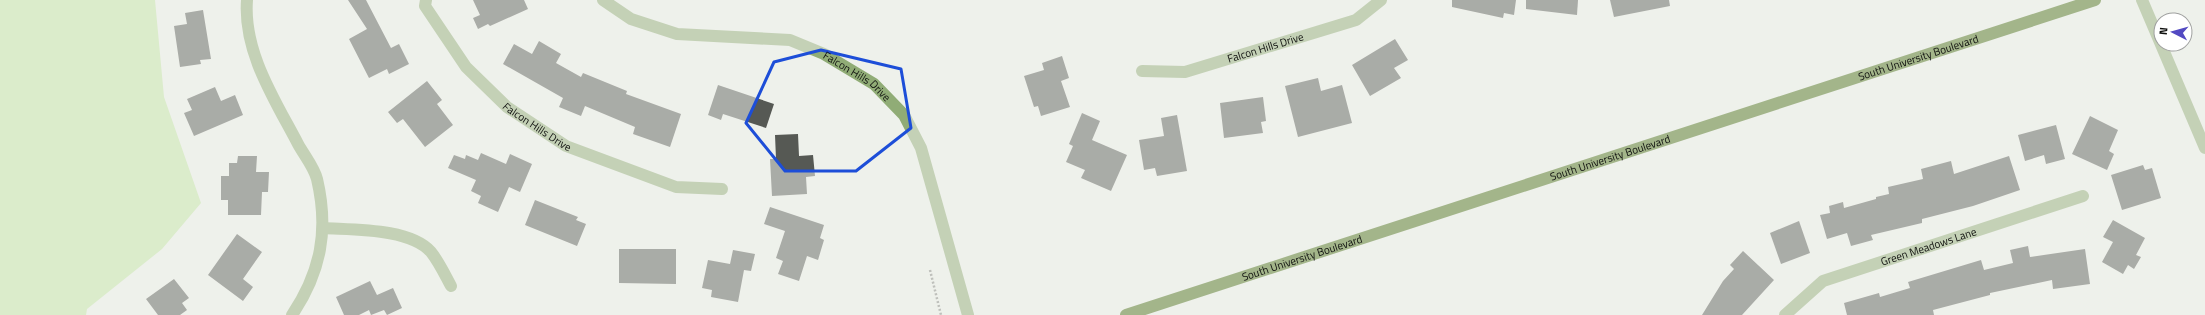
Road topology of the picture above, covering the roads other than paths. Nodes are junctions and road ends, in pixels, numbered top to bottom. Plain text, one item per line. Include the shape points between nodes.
1 (247, 0) edge
2 (426, 0) edge
3 (604, 0) edge
4 (1381, 0) edge
5 (2095, 0) edge
6 (2142, 0) edge
7 (1142, 71) dead end
8 (2205, 148) edge
9 (722, 189) dead end
10 (2083, 196) dead end
11 (323, 228) junction
12 (452, 286) dead end
13 (292, 315) edge
14 (968, 315) edge
15 (1126, 315) edge
16 (1785, 315) edge

1 - 11 street via 246,14 258,67 316,178
2 - 9 street, Falcon Hills Drive via 425,6 466,67 507,107 566,146 676,187
3 - 14 street, Falcon Hills Drive via 631,19 677,34 790,40 824,54 874,84 904,115 921,148
4 - 7 street, Falcon Hills Drive via 1356,20 1185,72
5 - 15 main road, South University Boulevard
6 - 8 street
10 - 16 street, Green Meadows Lane via 1823,281
11 - 12 street via 406,236 430,252
11 - 13 street via 317,266 304,297

